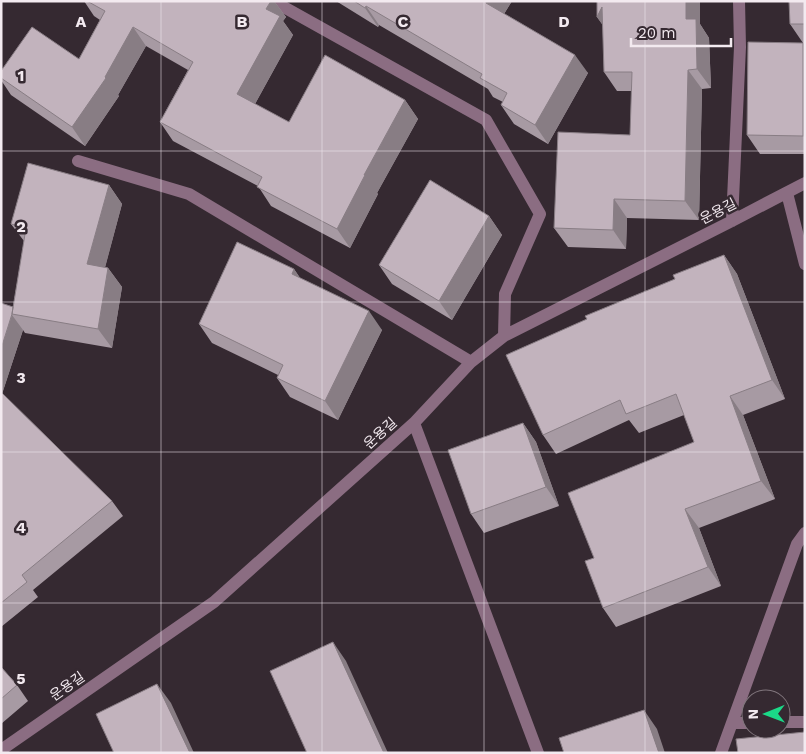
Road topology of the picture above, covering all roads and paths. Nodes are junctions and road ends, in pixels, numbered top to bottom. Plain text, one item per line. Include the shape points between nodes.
1 (273, 1) edge
2 (739, 1) edge
3 (78, 161) dead end
4 (805, 183) edge
5 (787, 193) junction
6 (732, 221) junction
7 (805, 264) edge
8 (504, 336) junction
9 (471, 362) junction
10 (414, 423) junction
11 (805, 533) edge
12 (791, 722) edge
13 (805, 722) edge
14 (732, 723) junction
15 (741, 723) edge
16 (1, 750) edge
17 (538, 753) edge
18 (722, 753) edge

1 - 8 street via 486,120 540,214 505,294
2 - 6 street
3 - 9 street via 189,194
4 - 5 street, 운용길
5 - 6 street, 운용길
5 - 7 street
6 - 8 street, 운용길
8 - 9 street, 운용길
9 - 10 street, 운용길
10 - 16 street, 운용길 via 214,602
10 - 17 street
11 - 14 street via 797,544
12 - 13 street
14 - 15 street
14 - 18 street

